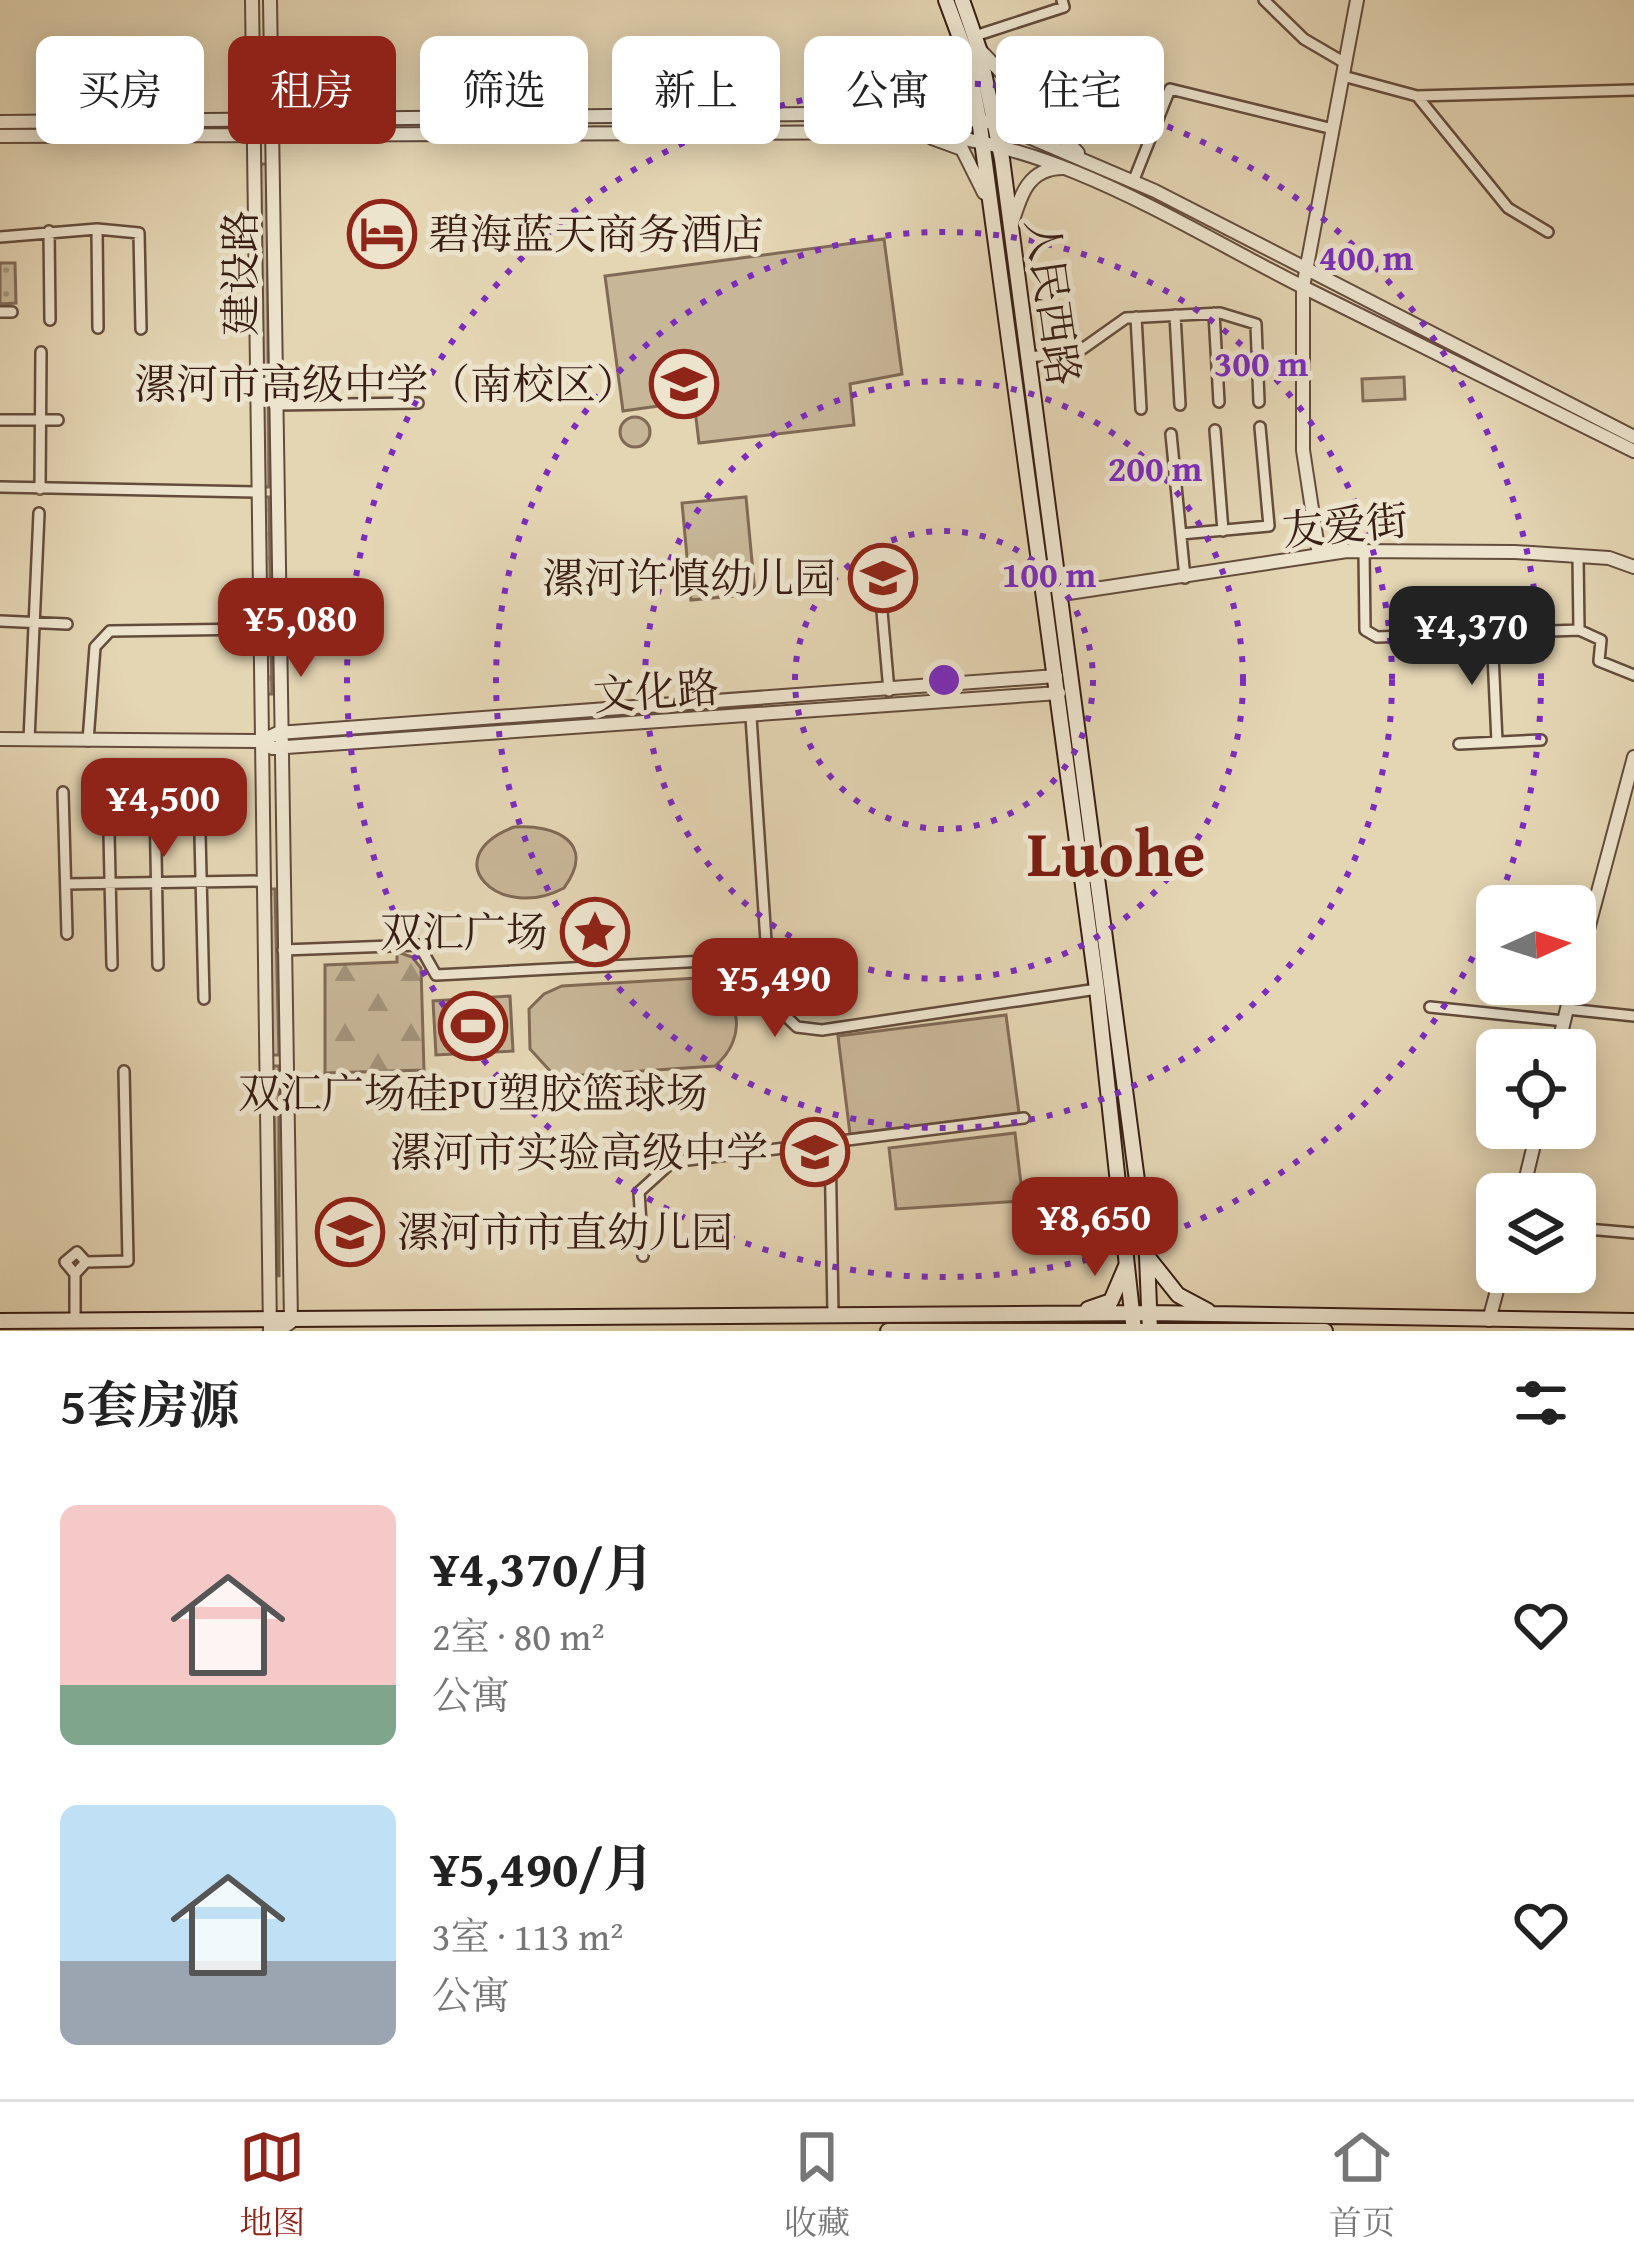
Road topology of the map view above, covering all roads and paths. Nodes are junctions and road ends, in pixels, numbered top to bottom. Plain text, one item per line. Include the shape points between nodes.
1 (252, 0) edge
2 (270, 0) edge
3 (946, 0) edge
4 (962, 0) edge
5 (1061, 0) edge
6 (1264, 0) edge
7 (1357, 0) edge
8 (253, 36) edge
9 (271, 36) edge
10 (973, 46) junction
11 (1344, 70) junction
12 (1634, 90) edge
13 (1417, 96) junction
14 (804, 115) edge
15 (972, 118) edge
16 (979, 119) junction
17 (396, 120) edge
18 (0, 122) edge
19 (228, 123) edge
20 (996, 123) joint
21 (1334, 129) junction
22 (804, 133) edge
23 (0, 136) edge
24 (396, 137) edge
25 (972, 137) edge
26 (981, 138) junction
27 (228, 139) edge
28 (996, 142) edge
29 (254, 144) edge
30 (272, 144) edge
31 (948, 144) edge
32 (1000, 144) edge
33 (1004, 144) edge
34 (1039, 144) edge
35 (1082, 165) junction
36 (1133, 182) junction
37 (991, 220) junction
38 (97, 229) junction
39 (49, 231) junction
40 (1547, 232) dead end
41 (1009, 233) junction
42 (0, 237) edge
43 (1308, 272) junction
44 (1303, 287) junction
45 (1214, 313) junction
46 (1174, 315) junction
47 (1136, 317) junction
48 (50, 320) dead end
49 (98, 328) dead end
50 (141, 329) dead end
51 (41, 352) dead end
52 (1028, 357) junction
53 (1219, 402) dead end
54 (1258, 402) dead end
55 (418, 403) dead end
56 (274, 405) junction
57 (1180, 405) dead end
58 (1141, 409) dead end
59 (0, 420) edge
60 (41, 420) junction
61 (58, 420) dead end
62 (1260, 427) dead end
63 (1215, 430) dead end
64 (1171, 434) dead end
65 (1634, 437) edge
66 (1634, 451) edge
67 (0, 487) edge
68 (40, 489) junction
69 (258, 492) junction
70 (275, 492) junction
71 (39, 513) dead end
72 (1223, 531) junction
73 (1181, 534) junction
74 (1364, 551) junction
75 (1319, 555) junction
76 (1578, 556) junction
77 (1634, 567) edge
78 (1185, 578) junction
79 (1062, 594) junction
80 (881, 600) dead end
81 (0, 621) edge
82 (36, 622) junction
83 (67, 624) dead end
84 (259, 629) junction
85 (1579, 630) junction
86 (1492, 633) junction
87 (1634, 675) edge
88 (1048, 676) junction
89 (889, 691) junction
90 (1059, 693) junction
91 (1041, 694) junction
92 (751, 717) junction
93 (278, 733) junction
94 (0, 739) edge
95 (29, 740) junction
96 (88, 740) junction
97 (1541, 740) dead end
98 (261, 741) junction
99 (1497, 742) junction
100 (1459, 744) dead end
101 (278, 751) junction
102 (1634, 757) edge
103 (108, 790) dead end
104 (63, 792) dead end
105 (199, 794) dead end
106 (155, 798) dead end
107 (281, 880) junction
108 (262, 881) junction
109 (201, 882) junction
110 (157, 883) junction
111 (66, 884) junction
112 (110, 884) junction
113 (1596, 899) edge
114 (68, 934) dead end
115 (283, 950) junction
116 (764, 958) junction
117 (112, 965) dead end
118 (158, 965) dead end
119 (1097, 989) junction
120 (203, 999) dead end
121 (1568, 1005) edge
122 (1430, 1007) dead end
123 (1565, 1015) junction
124 (1634, 1016) edge
125 (1562, 1029) edge
126 (265, 1060) junction
127 (285, 1060) junction
128 (124, 1071) dead end
129 (1024, 1118) dead end
130 (830, 1142) junction
131 (1596, 1230) edge
132 (1634, 1233) edge
133 (644, 1256) dead end
134 (1130, 1256) junction
135 (1147, 1256) junction
136 (86, 1262) junction
137 (75, 1274) junction
138 (1496, 1293) edge
139 (833, 1315) junction
140 (1489, 1320) junction
141 (0, 1321) edge
142 (1634, 1322) edge
143 (1074, 1324) edge
144 (1142, 1324) edge
145 (1217, 1325) edge
146 (76, 1326) edge
147 (277, 1326) edge
148 (961, 1330) edge
149 (888, 1331) edge
150 (1324, 1331) edge

1 - 8 street, 建设路
2 - 9 street, 建设路
3 - 10 main road, 人民西路
4 - 10 main road, 人民西路
5 - 10 street via 1064,7
6 - 11 street
7 - 11 street
10 - 16 main road, 人民西路
10 - 20 main road, 人民西路
10 - 35 street
11 - 13 street
11 - 21 street
12 - 13 street
13 - 40 street via 1508,208
14 - 17 street
15 - 16 street
16 - 20 street
16 - 26 main road, 人民西路
18 - 19 street
21 - 36 street via 1170,89
21 - 43 street
22 - 24 street
23 - 27 street
25 - 26 street
26 - 28 street
26 - 37 main road, 人民西路
29 - 69 street, 建设路
30 - 56 street, 建设路
31 - 37 street via 962,149 980,178
32 - 41 main road, 人民西路
33 - 35 street
34 - 35 street
35 - 36 street
35 - 41 street via 1034,176
35 - 44 street
36 - 43 street
37 - 88 main road, 人民西路
38 - 39 street
38 - 49 street
38 - 50 street via 140,233
39 - 42 street
39 - 48 street
41 - 52 main road, 人民西路
43 - 44 street
43 - 65 street
44 - 66 street
44 - 75 street via 1303,450
45 - 46 street
45 - 53 street
45 - 54 street via 1256,324
46 - 47 street
46 - 57 street
47 - 52 street via 1078,352
47 - 58 street
51 - 60 street
52 - 79 main road, 人民西路
55 - 56 street
56 - 70 street, 建设路
59 - 60 street
60 - 61 street
60 - 68 street
62 - 72 street via 1269,526
63 - 72 street
64 - 73 street
67 - 68 street
68 - 69 street
69 - 70 street
69 - 84 street, 建设路
70 - 93 street, 建设路
71 - 82 street
72 - 73 street
73 - 78 street
74 - 75 street, 友爱街
74 - 76 street, 友爱街
74 - 86 street via 1369,636
75 - 78 street, 友爱街
76 - 77 street, 友爱街
76 - 85 street
78 - 79 street, 友爱街
79 - 135 main road, 人民西路
80 - 89 street
81 - 82 street
82 - 83 street
82 - 95 street
84 - 96 street via 110,631 94,647
84 - 98 street, 建设路
85 - 86 street
85 - 87 street via 1601,640 1599,662
86 - 99 street
88 - 89 street, 文化路
88 - 90 main road, 人民西路
88 - 91 street
89 - 93 street, 文化路
90 - 91 street, 文化路
90 - 119 main road, 人民西路
91 - 92 street, 文化路
92 - 101 street, 文化路
92 - 116 street
93 - 98 street, 文化路
93 - 101 street, 建设路
94 - 95 street, 文化路
95 - 96 street, 文化路
96 - 98 street, 文化路
97 - 99 street
98 - 101 street
98 - 108 street, 建设路
99 - 100 street
101 - 107 street, 建设路
102 - 113 street
103 - 112 street
104 - 111 street
105 - 109 street
106 - 110 street
107 - 108 street
107 - 115 street, 建设路
108 - 109 street
108 - 126 street, 建设路
109 - 110 street
109 - 120 street
110 - 112 street
110 - 118 street
111 - 112 street
111 - 114 street
112 - 117 street
115 - 116 street via 419,945 436,975
115 - 127 street, 建设路
116 - 119 street via 770,1001 781,1017 812,1030
119 - 134 main road, 人民西路
121 - 123 street
122 - 123 street
123 - 124 street
123 - 125 street
126 - 127 street
126 - 147 street, 建设路
127 - 147 street, 建设路
128 - 136 street via 128,1261
129 - 130 street
130 - 133 street via 672,1162 639,1192
130 - 139 street
131 - 132 street
134 - 143 main road via 1111,1301
134 - 144 main road, 人民西路
135 - 144 main road, 人民西路
135 - 145 main road via 1178,1295
136 - 137 street
136 - 137 street via 80,1253 68,1256 66,1268
137 - 146 street
138 - 140 street
139 - 143 main road
139 - 147 main road
140 - 142 main road
140 - 145 main road
141 - 146 main road
143 - 144 main road
143 - 148 main road
144 - 145 main road
145 - 150 main road
146 - 147 main road
148 - 149 main road

